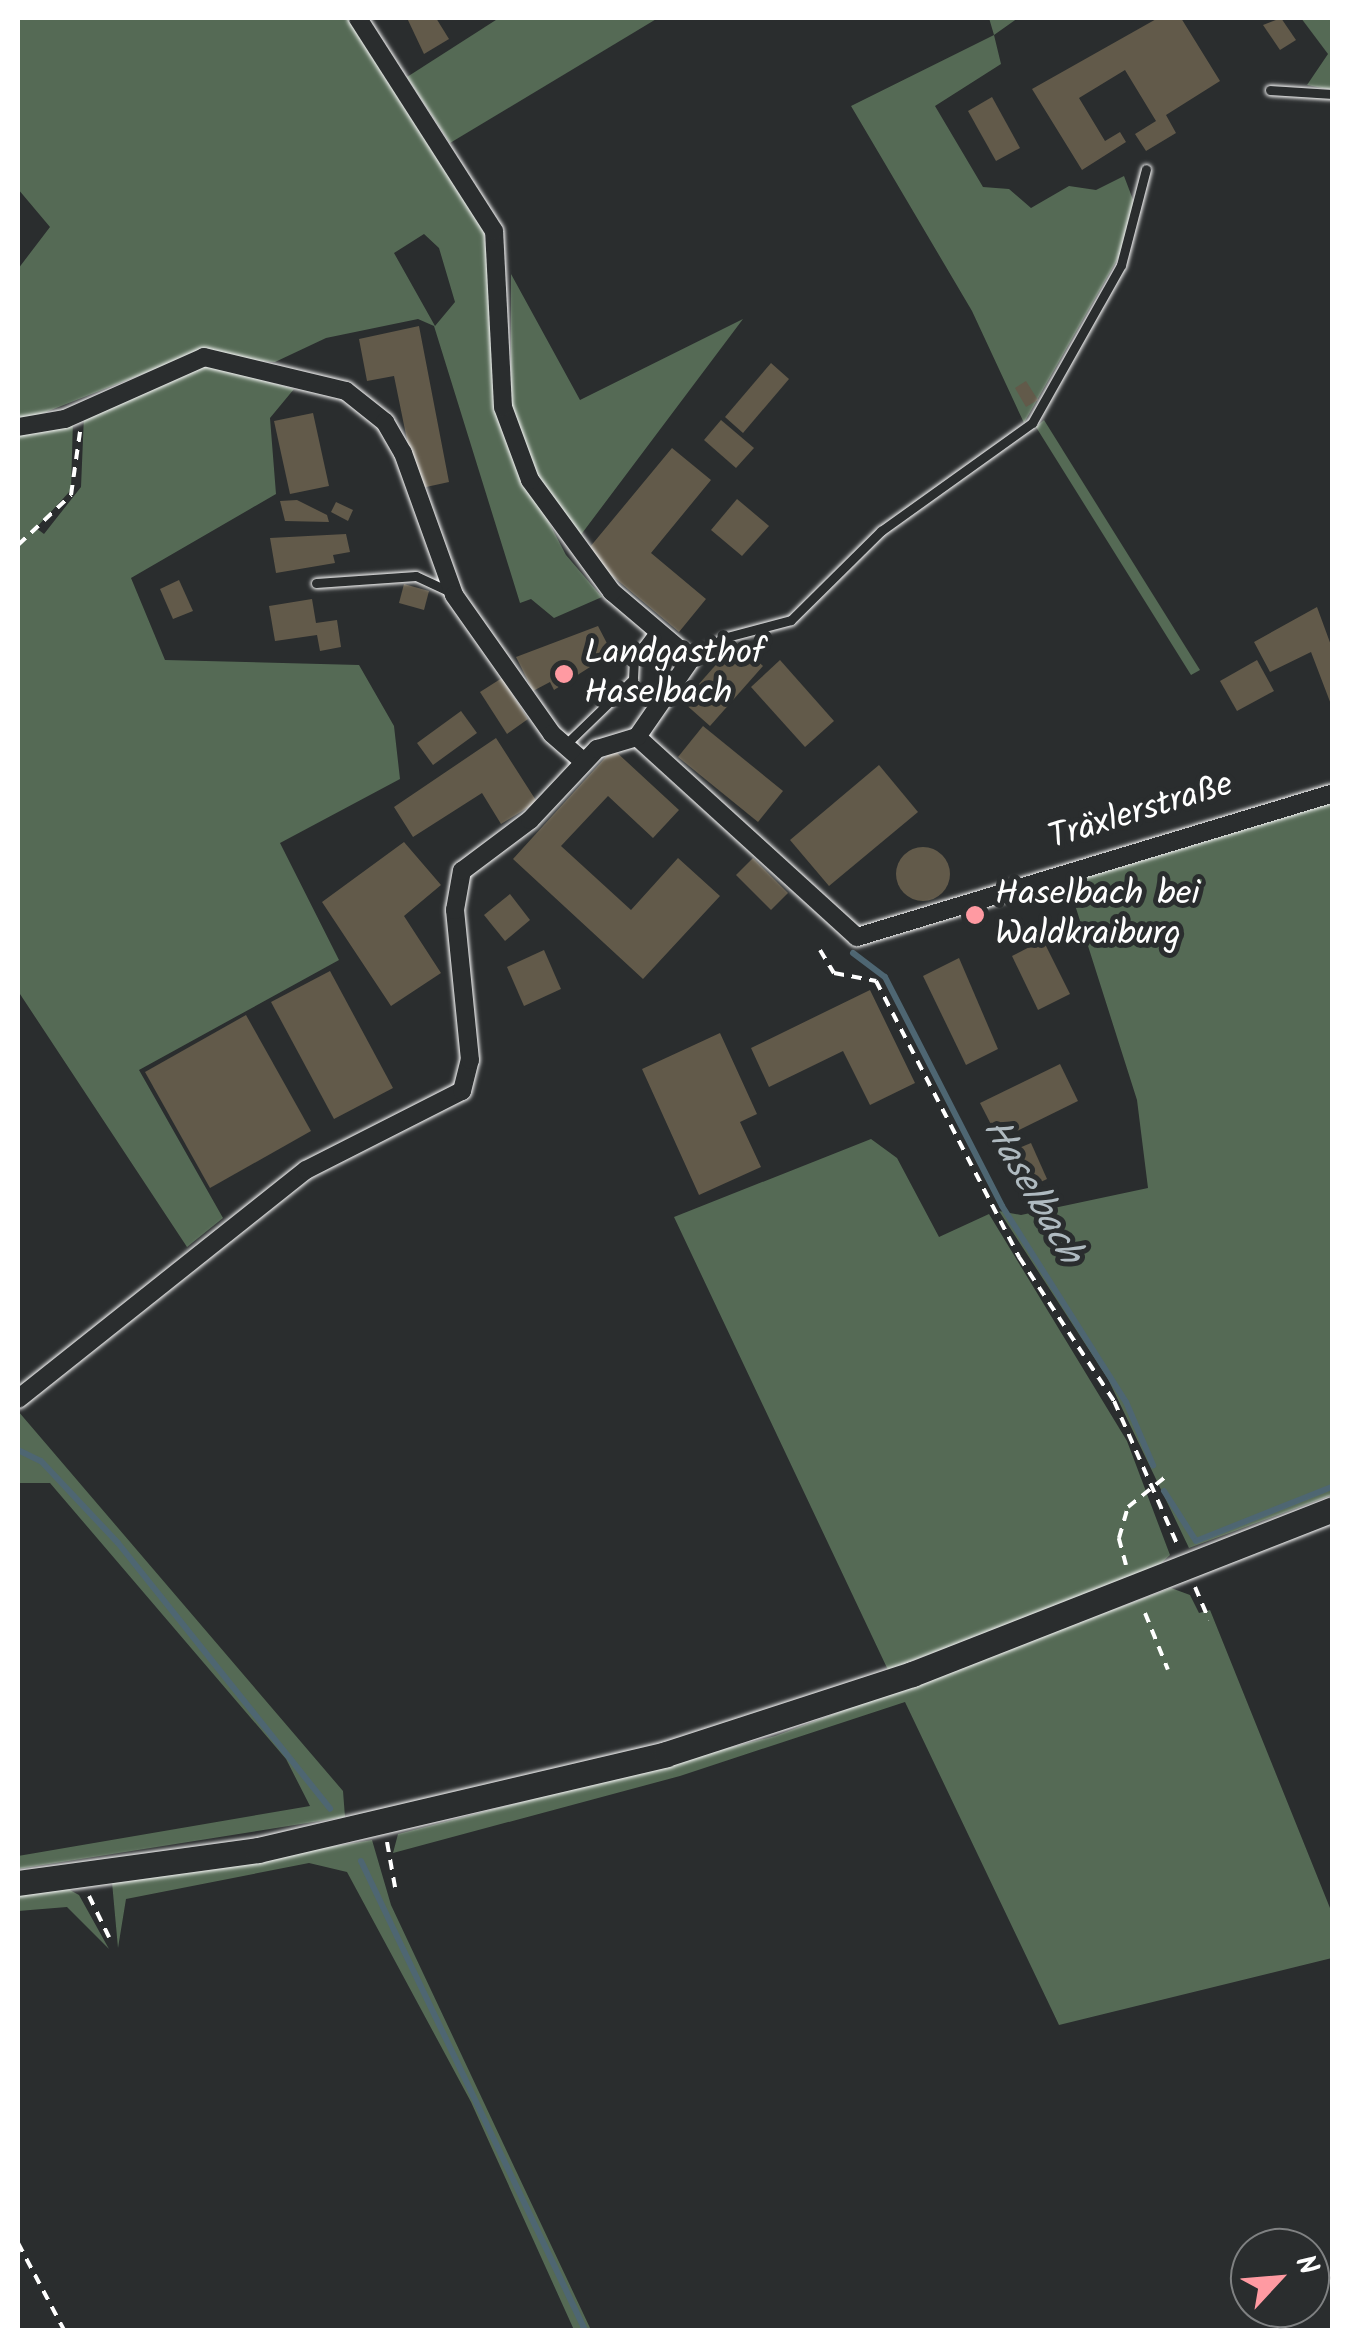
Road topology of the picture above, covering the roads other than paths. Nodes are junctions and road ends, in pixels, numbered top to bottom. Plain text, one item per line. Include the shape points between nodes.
1 (358, 18) edge
2 (1270, 90) dead end
3 (1332, 94) edge
4 (1146, 169) dead end
5 (18, 427) edge
6 (316, 583) dead end
7 (454, 595) junction
8 (653, 633) junction
9 (691, 659) junction
10 (637, 736) junction
11 (565, 745) junction
12 (584, 761) junction
13 (1332, 794) edge
14 (18, 1399) edge
15 (1332, 1509) edge
16 (18, 1883) edge

1 - 8 street via 494,231 502,408 530,480 578,554
2 - 3 lane
4 - 9 lane via 1121,265 1032,423 881,531 791,620 723,638
5 - 7 street via 79,412 204,357 346,392 385,422 403,453
6 - 7 lane via 416,576
7 - 11 street
8 - 9 street
8 - 11 lane via 634,658 633,679
9 - 10 street
10 - 12 street via 606,742
10 - 13 street, Träxlerstraße via 857,937
11 - 12 street
12 - 14 street via 458,880 470,1060 462,1091 306,1170
15 - 16 street via 1188,1570 800,1712 384,1824

